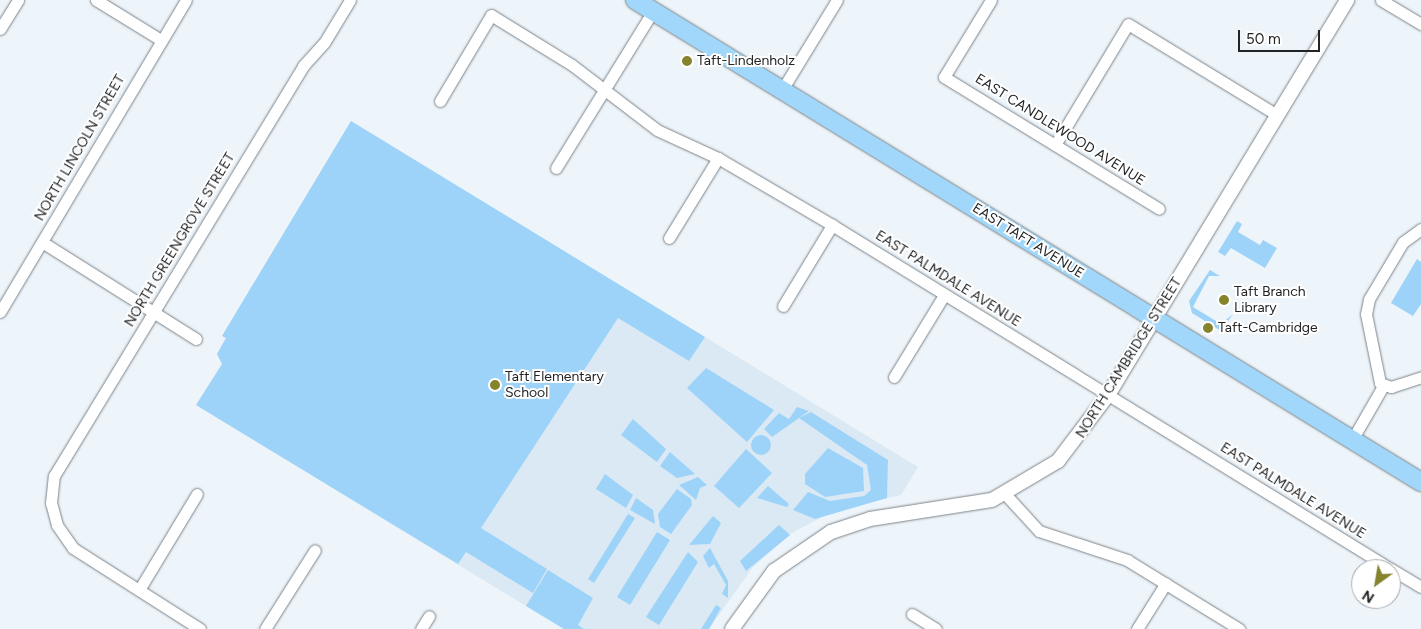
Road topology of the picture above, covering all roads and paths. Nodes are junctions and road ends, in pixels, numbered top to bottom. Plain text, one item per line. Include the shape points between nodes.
1 (18, 0) edge
2 (96, 0) edge
3 (186, 0) edge
4 (350, 0) edge
5 (635, 0) edge
6 (837, 0) edge
7 (991, 0) edge
8 (1347, 0) edge
9 (1381, 0) edge
10 (653, 11) junction
11 (1421, 24) edge
12 (0, 29) edge
13 (161, 40) junction
14 (782, 90) junction
15 (603, 92) junction
16 (440, 101) dead end
17 (1277, 115) junction
18 (1055, 145) junction
19 (718, 158) junction
20 (556, 168) dead end
21 (1159, 209) dead end
22 (832, 225) junction
23 (1421, 229) edge
24 (669, 238) dead end
25 (42, 242) junction
26 (944, 295) junction
27 (783, 306) dead end
28 (0, 312) edge
29 (153, 312) junction
30 (1155, 319) junction
31 (196, 339) dead end
32 (894, 377) dead end
33 (1421, 377) edge
34 (1383, 386) junction
35 (1108, 395) junction
36 (1352, 440) junction
37 (1421, 482) edge
38 (197, 494) dead end
39 (1006, 495) junction
40 (315, 550) dead end
41 (1375, 559) edge
42 (1401, 575) edge
43 (1166, 583) junction
44 (1421, 587) edge
45 (139, 590) junction
46 (912, 614) dead end
47 (429, 616) dead end
48 (200, 629) edge
49 (265, 629) edge
50 (422, 629) edge
51 (732, 629) edge
52 (936, 629) edge
53 (1137, 629) edge
54 (1239, 629) edge

1 - 12 street
2 - 13 street
3 - 13 street, NORTH LINCOLN STREET
4 - 29 street, NORTH GREENGROVE STREET via 324,42 303,66
5 - 10 main road, EAST TAFT AVENUE
6 - 14 street
7 - 18 street, EAST CANDLEWOOD AVENUE via 944,77
8 - 17 street, NORTH CAMBRIDGE STREET
9 - 11 street
10 - 14 main road, EAST TAFT AVENUE
10 - 15 street
13 - 25 street, NORTH LINCOLN STREET
14 - 30 main road, EAST TAFT AVENUE
15 - 16 street, EAST PALMDALE AVENUE via 572,65 491,15
15 - 19 street, EAST PALMDALE AVENUE via 657,130
15 - 20 street
17 - 18 street via 1128,24
17 - 30 street, NORTH CAMBRIDGE STREET
18 - 21 street, EAST CANDLEWOOD AVENUE
19 - 22 street, EAST PALMDALE AVENUE
19 - 24 street
22 - 26 street, EAST PALMDALE AVENUE
22 - 27 street
23 - 34 street via 1402,242 1369,299 1366,323
25 - 28 street, NORTH LINCOLN STREET
25 - 29 street
26 - 32 street
26 - 35 street, EAST PALMDALE AVENUE
29 - 31 street
29 - 45 street, NORTH GREENGROVE STREET via 63,458 54,476 51,503 56,525 73,548
30 - 35 street, NORTH CAMBRIDGE STREET
30 - 36 main road, EAST TAFT AVENUE
33 - 34 street
34 - 36 street
35 - 39 street, NORTH CAMBRIDGE STREET via 1058,461
35 - 41 street, EAST PALMDALE AVENUE
36 - 37 main road, EAST TAFT AVENUE
38 - 45 street
39 - 43 street via 1038,531 1114,553
39 - 51 street, NORTH CAMBRIDGE STREET via 964,507 870,519 831,532 774,571
40 - 49 street
42 - 44 street, EAST PALMDALE AVENUE
43 - 53 street
43 - 54 street
45 - 48 street
46 - 52 street
47 - 50 street

